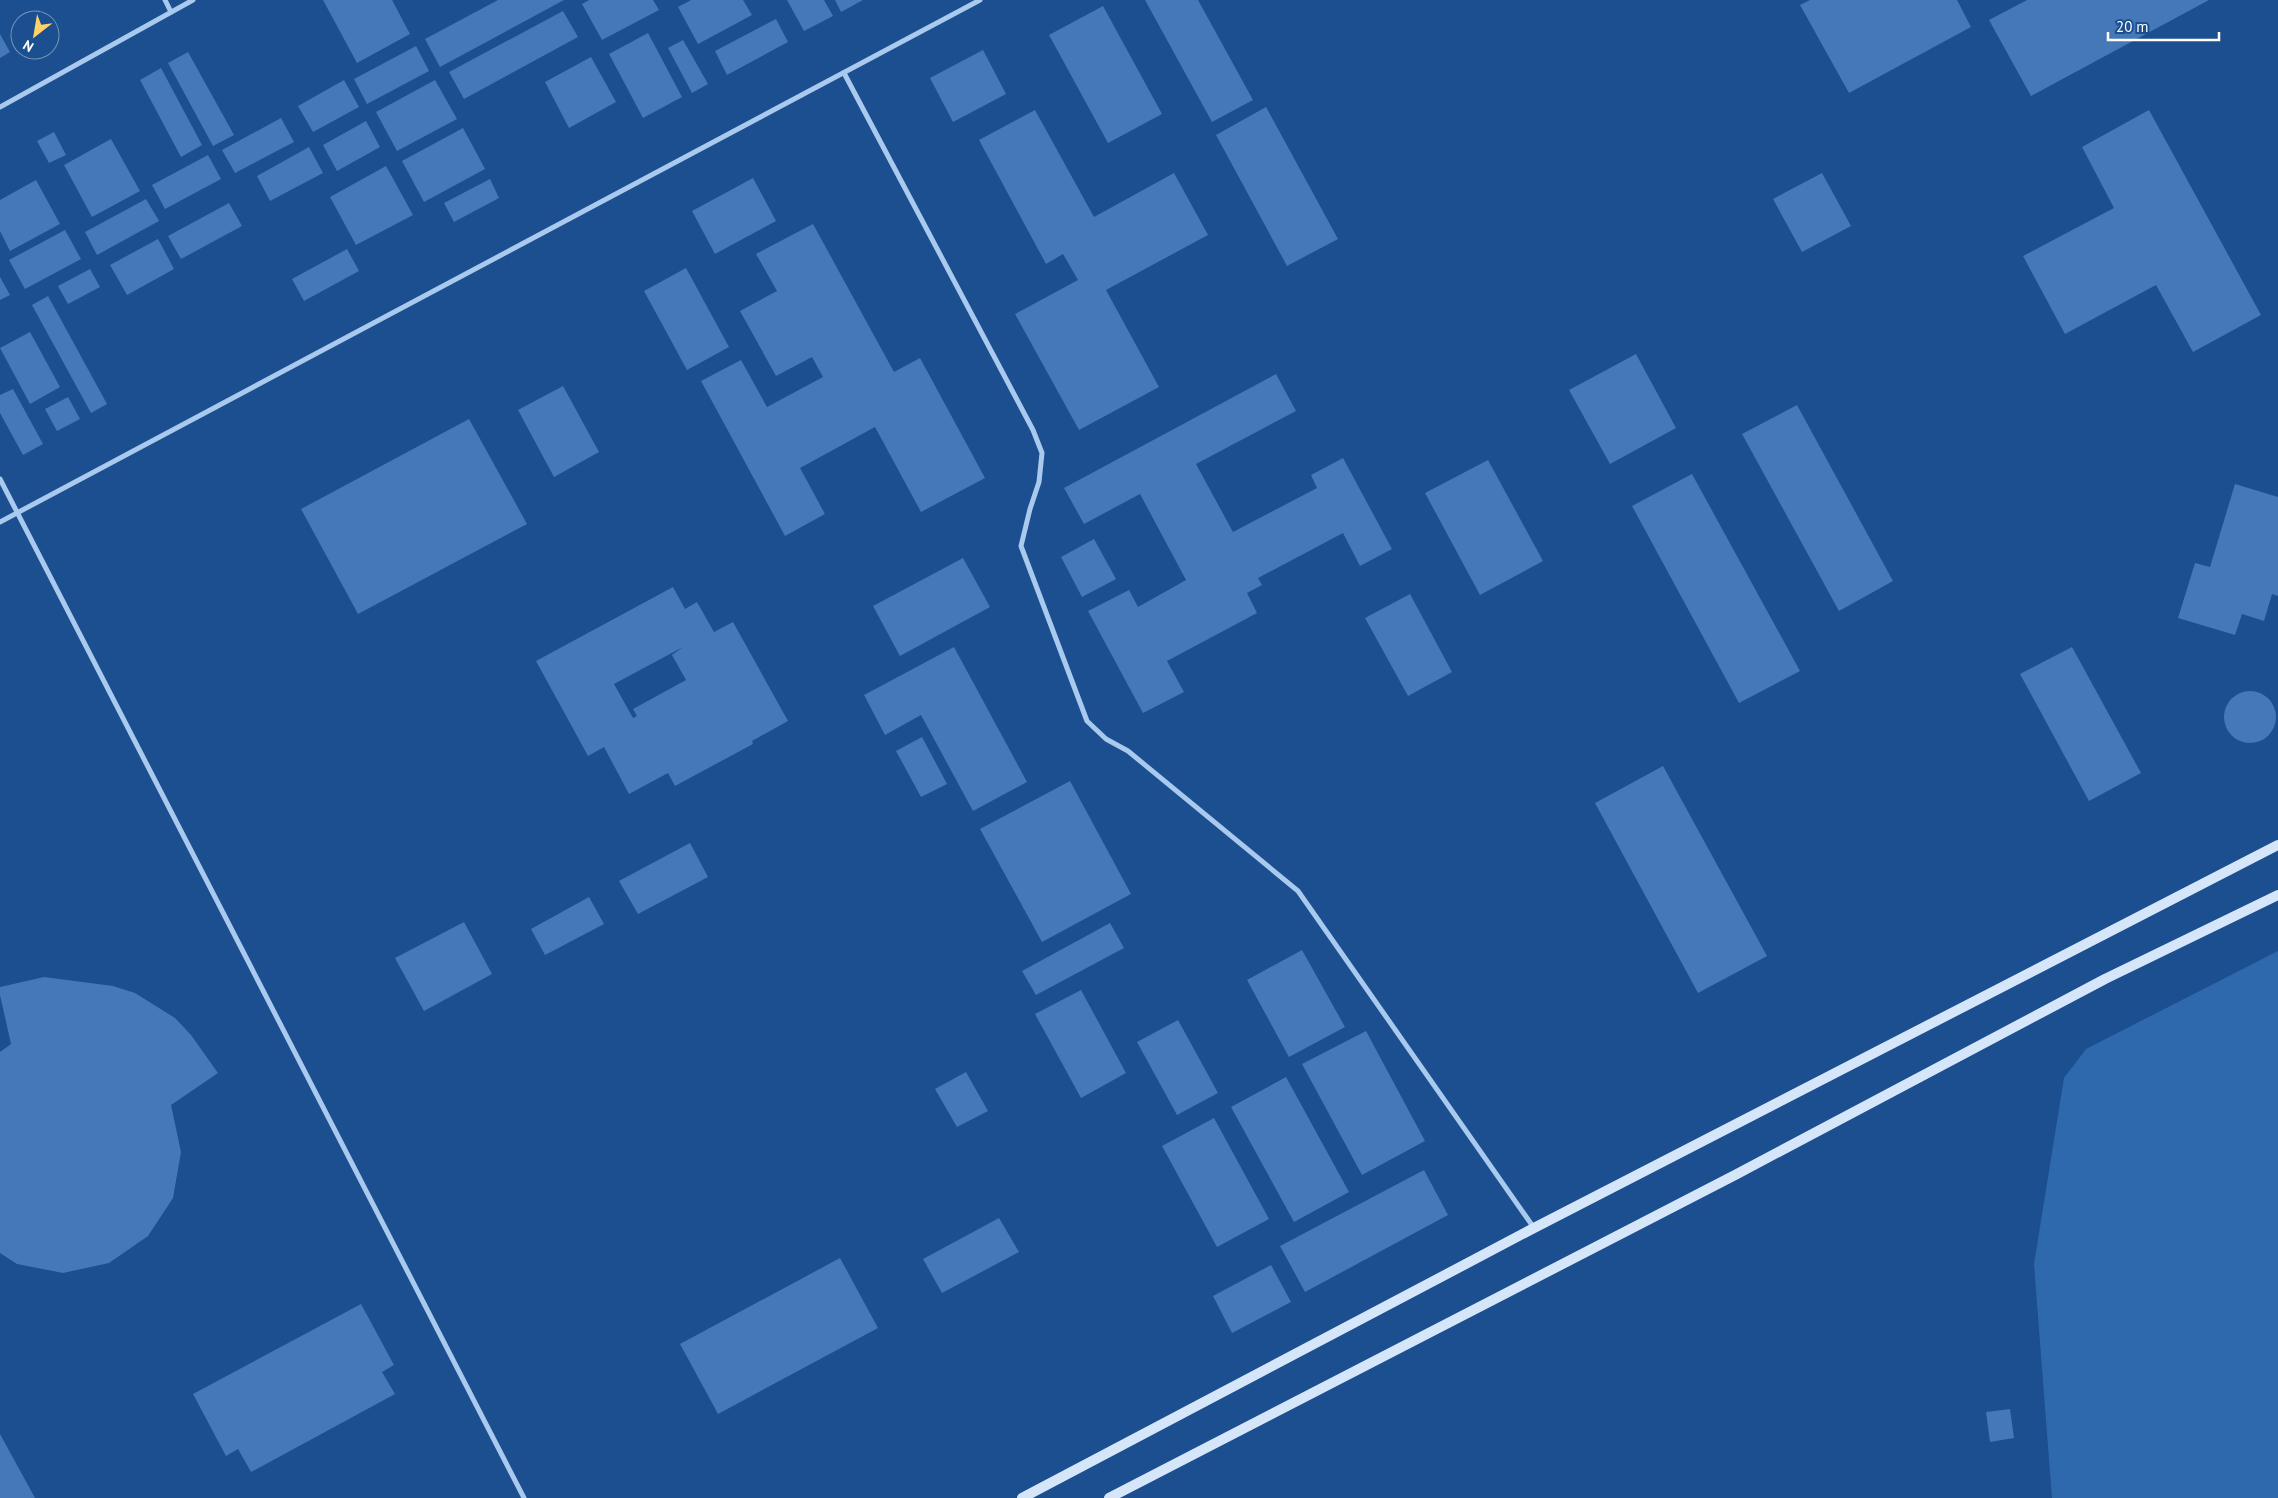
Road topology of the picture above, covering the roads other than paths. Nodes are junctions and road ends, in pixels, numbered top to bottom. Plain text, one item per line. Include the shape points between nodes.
1 (165, 0) edge
2 (193, 0) edge
3 (966, 0) edge
4 (980, 0) edge
5 (969, 6) junction
6 (171, 12) junction
7 (844, 72) junction
8 (0, 107) edge
9 (0, 479) edge
10 (18, 512) junction
11 (0, 522) edge
12 (2278, 846) edge
13 (2278, 895) edge
14 (1534, 1228) junction
15 (524, 1498) edge
16 (1022, 1498) edge
17 (1109, 1498) edge

1 - 6 street
2 - 6 street
3 - 5 street
4 - 5 street
5 - 7 street
6 - 8 street
7 - 10 street
7 - 14 street via 1033,430 1042,453 1039,482 1021,546 1087,721 1298,891
9 - 10 street
10 - 11 street
10 - 15 street
12 - 14 main road
13 - 17 main road via 2105,979
14 - 16 main road

